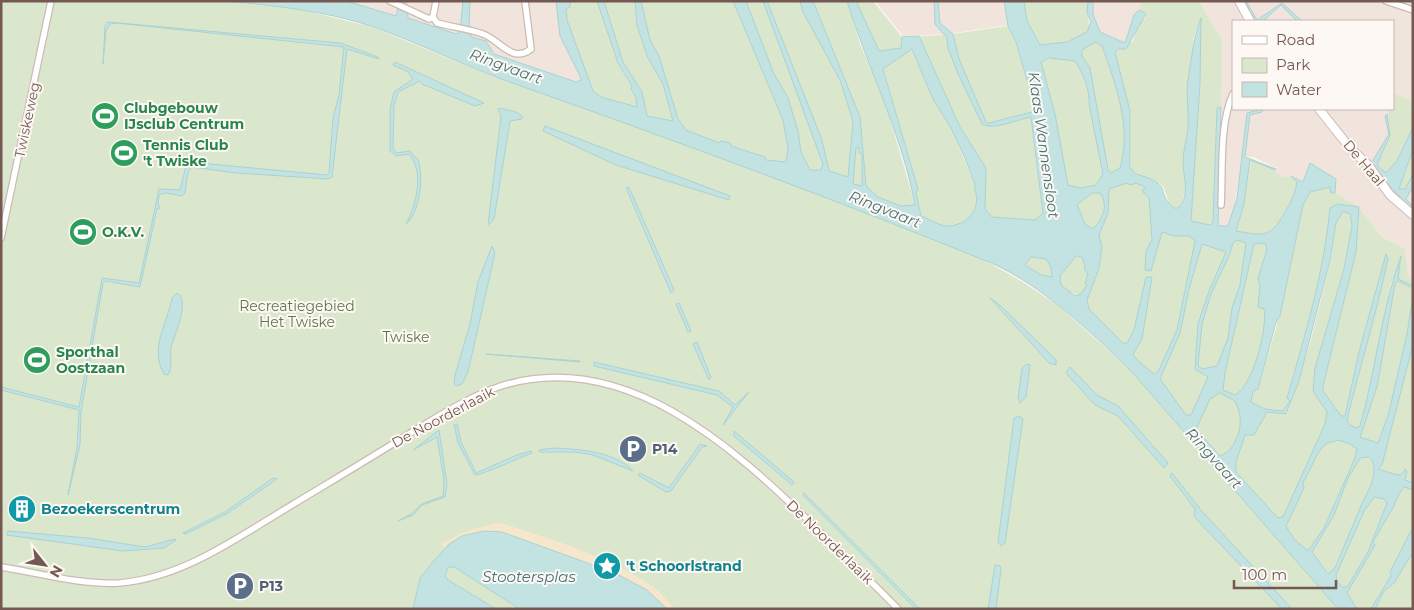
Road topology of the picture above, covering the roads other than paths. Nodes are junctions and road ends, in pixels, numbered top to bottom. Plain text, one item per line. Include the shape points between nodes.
1 (390, 1) edge
2 (436, 1) edge
3 (524, 1) edge
4 (1239, 1) edge
5 (1386, 1) edge
6 (51, 2) edge
7 (1413, 10) edge
8 (434, 17) junction
9 (1249, 20) edge
10 (1232, 96) edge
11 (1320, 110) edge
12 (1221, 205) dead end
13 (1413, 215) edge
14 (1, 238) edge
15 (1, 567) edge
16 (898, 609) edge

1 - 8 street via 429,19
2 - 8 street
3 - 8 street via 531,49 527,52 508,52 490,37 437,23
4 - 9 street
5 - 7 street
6 - 14 street, Twiskeweg
10 - 12 street via 1226,122
11 - 13 street, De Haal via 1390,195
15 - 16 street, De Noorderlaaik via 66,580 103,583 166,574 204,557 436,418 486,392 511,384 566,378 633,393 669,410 717,440 768,482

